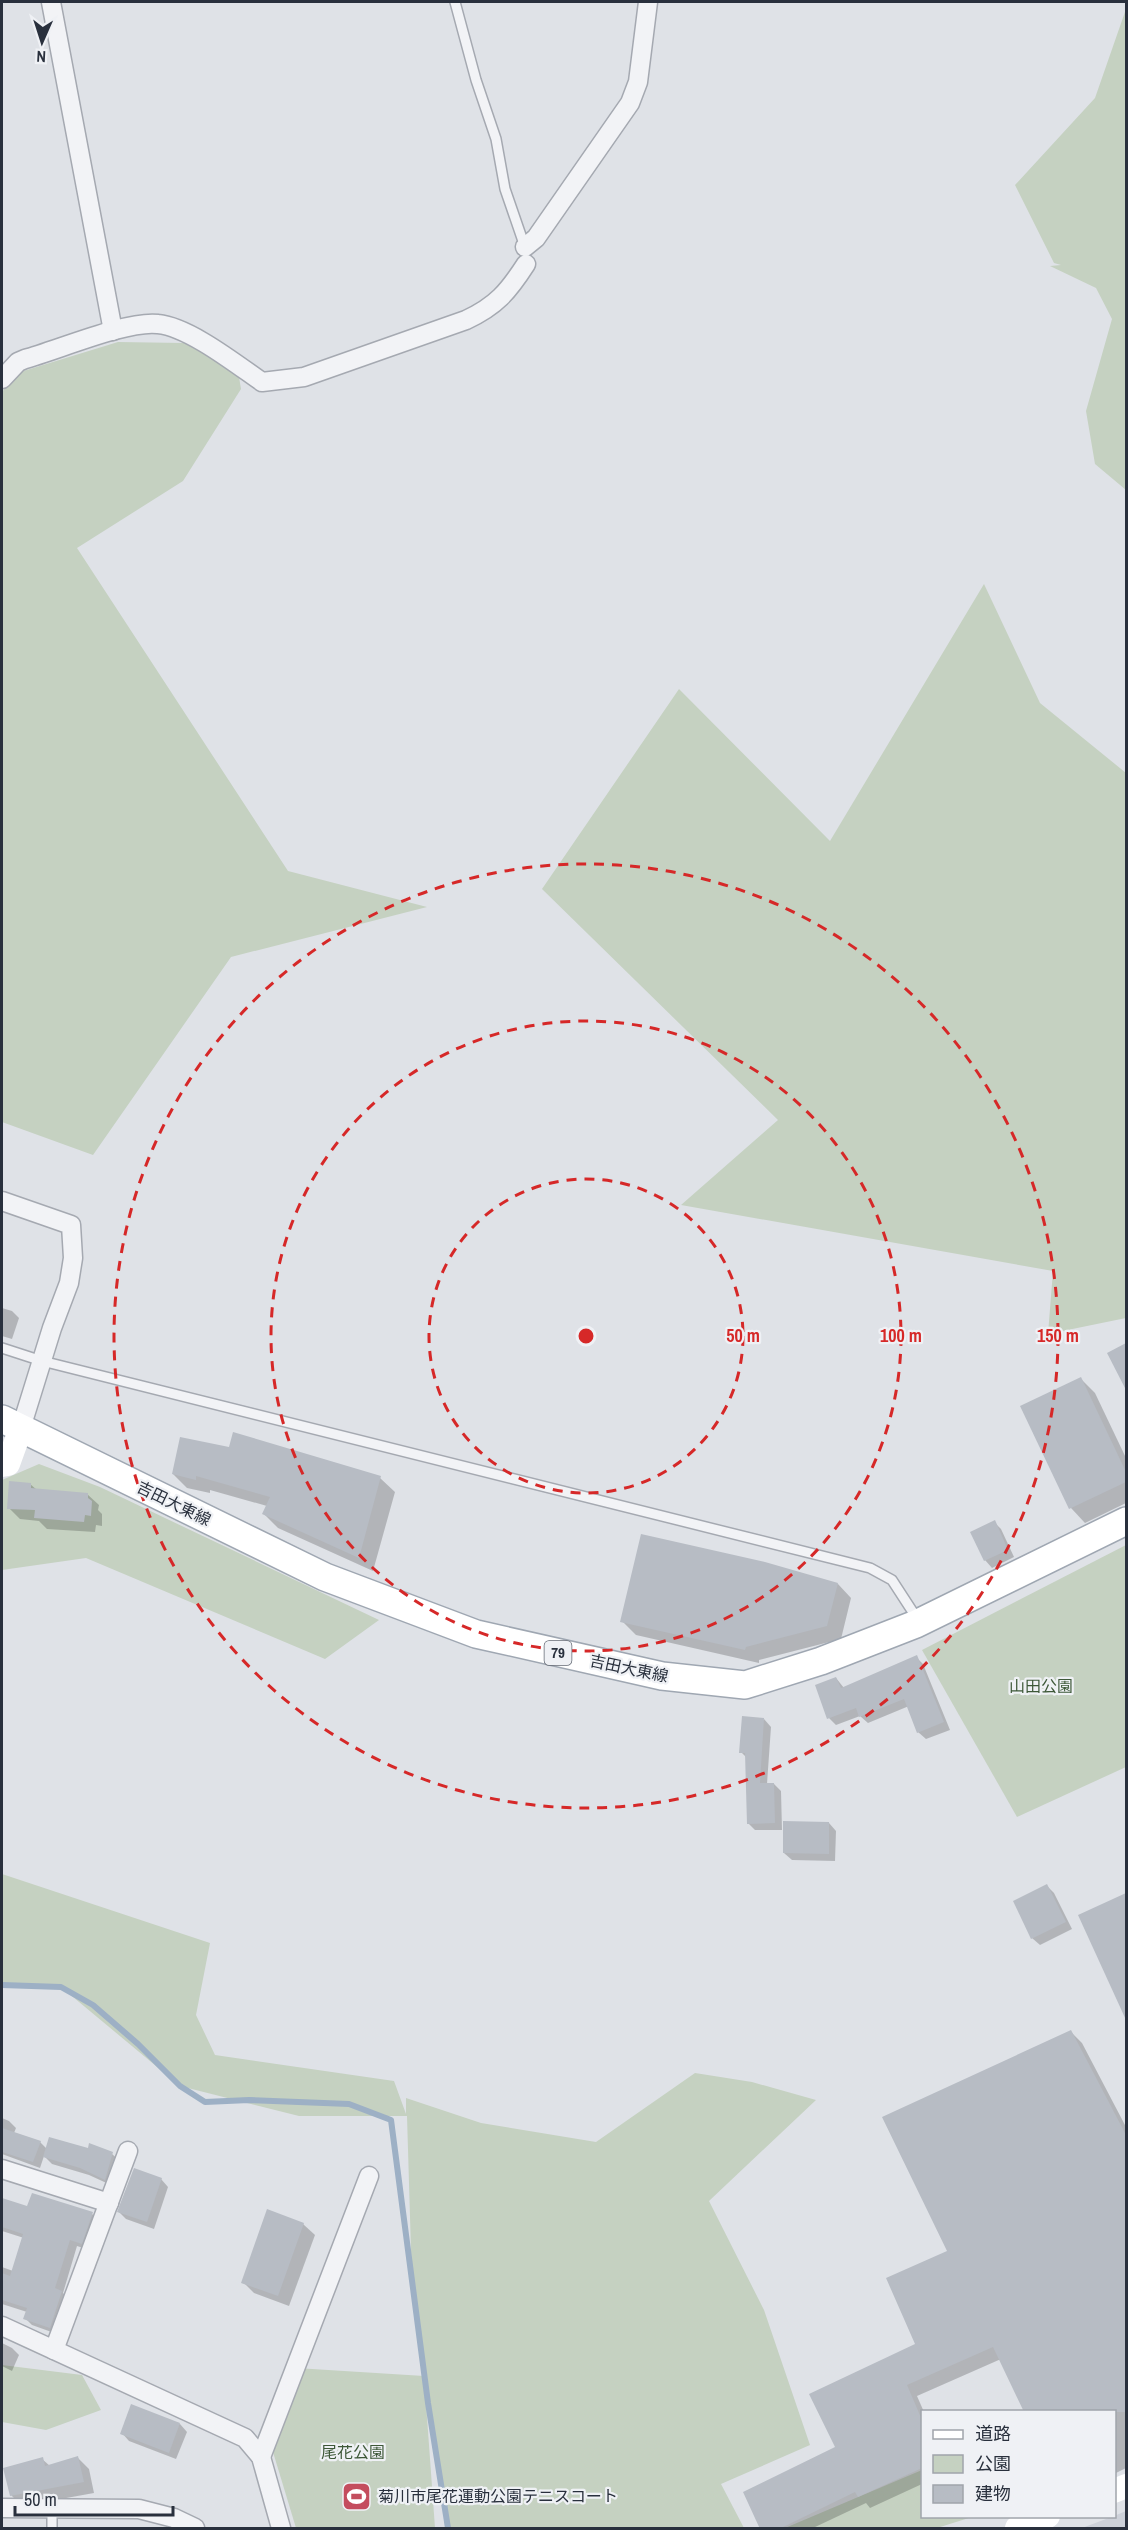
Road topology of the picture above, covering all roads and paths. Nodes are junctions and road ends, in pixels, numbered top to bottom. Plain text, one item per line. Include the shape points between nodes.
1 (51, 2) edge
2 (455, 2) edge
3 (648, 2) edge
4 (526, 255) junction
5 (113, 332) junction
6 (2, 379) edge
7 (2, 1201) edge
8 (2, 1348) edge
9 (42, 1361) junction
10 (11, 1424) edge
11 (2, 1465) edge
12 (1126, 1521) edge
13 (919, 1622) junction
14 (128, 2151) dead end
15 (2, 2169) edge
16 (369, 2176) dead end
17 (109, 2203) junction
18 (2, 2326) edge
19 (54, 2350) junction
20 (261, 2457) junction
21 (2, 2508) edge
22 (52, 2509) junction
23 (1045, 2518) edge
24 (52, 2529) edge
25 (195, 2529) edge
26 (281, 2529) edge
27 (1017, 2529) edge

1 - 5 street
2 - 4 lane
3 - 4 street via 638,82 630,103
4 - 5 street via 516,280 490,309 304,377 262,382 210,347 179,330 158,324
5 - 6 street via 25,359
7 - 9 street via 71,1225 73,1258 69,1283
8 - 9 lane
9 - 10 street
9 - 13 lane via 870,1568 892,1580
10 - 11 street via 8,1464
10 - 13 main road, 吉田大東線 / 79 via 325,1577 476,1634 662,1676 745,1685 821,1661
12 - 13 main road, 吉田大東線 / 79
14 - 17 street
15 - 17 street
16 - 20 street
17 - 19 street
18 - 19 street
19 - 20 street via 245,2438
20 - 26 street
21 - 22 street
22 - 24 lane
22 - 25 street via 139,2509 174,2518
23 - 27 street

